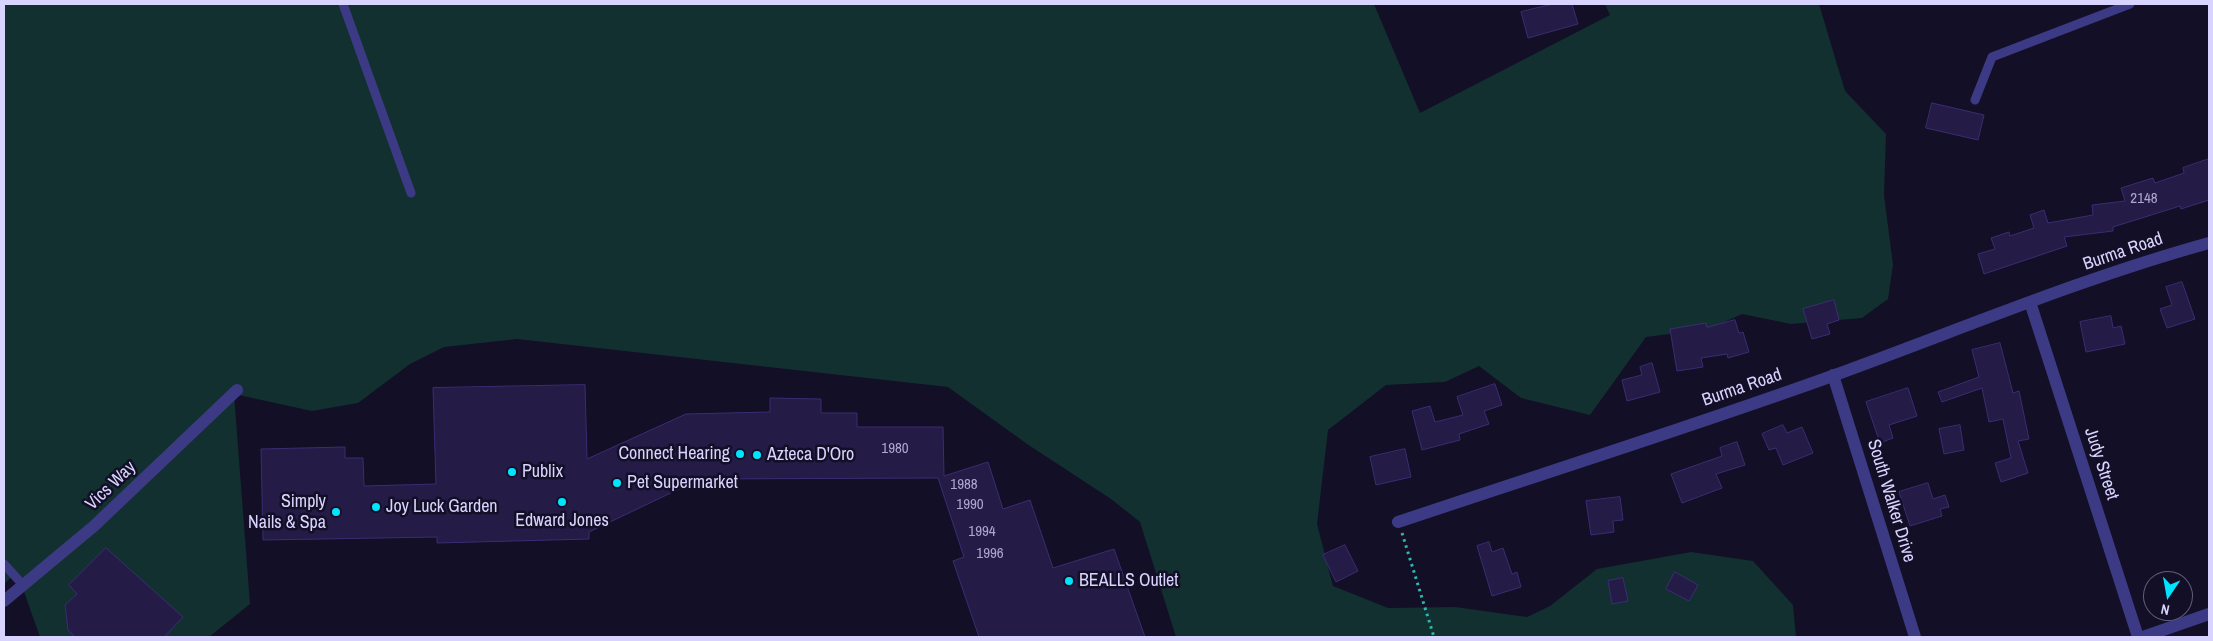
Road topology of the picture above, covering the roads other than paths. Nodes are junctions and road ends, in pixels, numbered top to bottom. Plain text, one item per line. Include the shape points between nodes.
1 (344, 4) edge
2 (2130, 4) edge
3 (1975, 100) dead end
4 (411, 193) dead end
5 (2209, 243) edge
6 (2030, 302) junction
7 (1833, 376) junction
8 (237, 390) dead end
9 (1398, 522) road end
10 (4, 564) edge
11 (23, 585) junction
12 (4, 601) edge
13 (2209, 614) edge
14 (1915, 637) edge
15 (2138, 637) edge
16 (2143, 637) edge

1 - 4 lane
2 - 3 lane via 1992,56
5 - 6 street, Burma Road
6 - 7 street, Burma Road
6 - 15 street, Judy Street
7 - 9 street, Burma Road
7 - 14 street, South Walker Drive
8 - 11 street, Vics Way via 94,526
10 - 11 lane
11 - 12 street, Vics Way
13 - 16 street

